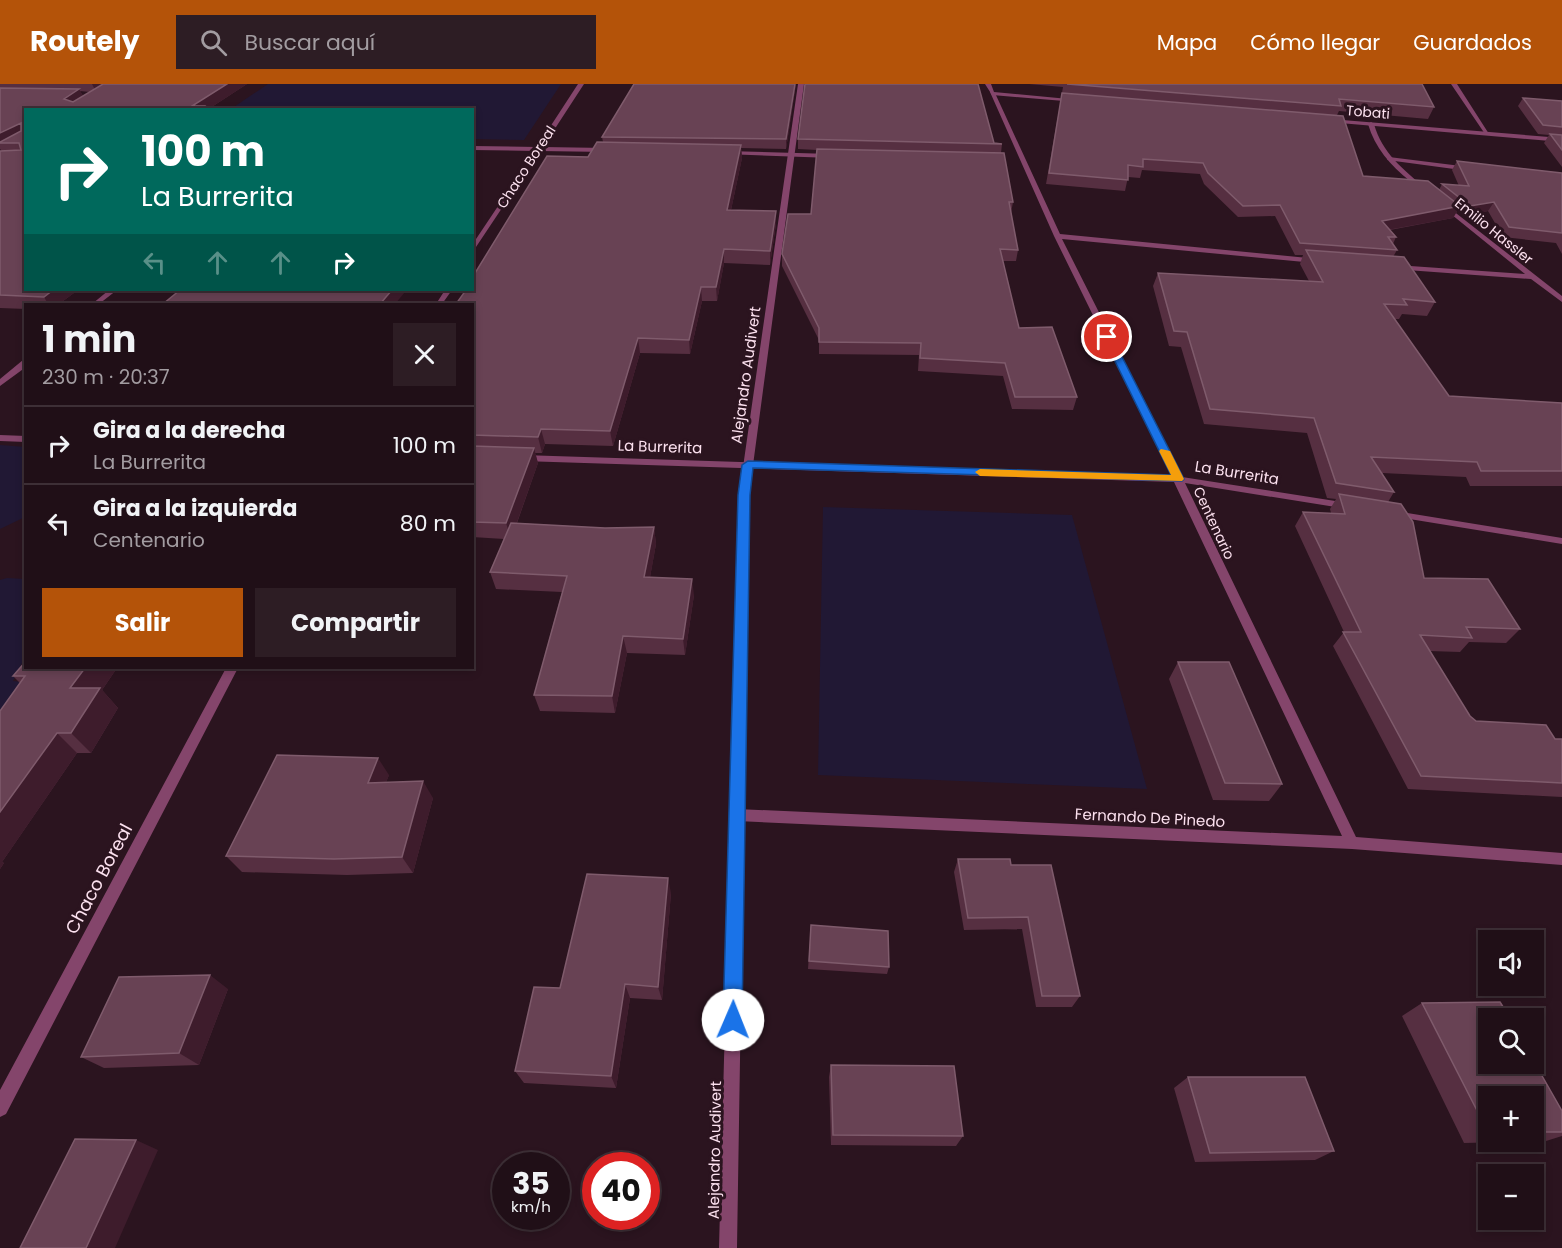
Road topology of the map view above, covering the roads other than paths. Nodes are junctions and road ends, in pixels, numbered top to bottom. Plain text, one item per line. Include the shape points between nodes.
1 (581, 84) edge
2 (801, 84) edge
3 (1454, 84) edge
4 (990, 89) edge
5 (1087, 101) edge
6 (1323, 120) edge
7 (1371, 124) junction
8 (1487, 133) junction
9 (1562, 140) edge
10 (474, 148) edge
11 (537, 149) junction
12 (619, 151) edge
13 (723, 153) edge
14 (792, 155) junction
15 (838, 156) edge
16 (1389, 159) junction
17 (1010, 160) dead end
18 (1022, 160) junction
19 (1481, 170) edge
20 (1057, 236) junction
21 (474, 248) edge
22 (1329, 262) edge
23 (1389, 266) edge
24 (1532, 277) junction
25 (112, 291) edge
26 (1562, 300) edge
27 (96, 303) edge
28 (24, 364) edge
29 (0, 383) edge
30 (0, 438) edge
31 (24, 439) edge
32 (508, 457) edge
33 (748, 465) junction
34 (1178, 479) junction
35 (1364, 509) edge
36 (1388, 513) edge
37 (1562, 541) edge
38 (231, 669) edge
39 (737, 815) junction
40 (1352, 843) junction
41 (1562, 859) edge
42 (0, 1108) edge
43 (728, 1248) edge

1 - 11 street, Chaco Boreal
2 - 14 street, Alejandro Audivert
3 - 8 street
4 - 5 street
4 - 18 street, Centenario
6 - 7 street, Tobati
7 - 8 street, Tobati
7 - 16 street, Emilio Hassler via 1374,141
8 - 9 street, Tobati
10 - 11 street
11 - 12 street
11 - 21 street, Chaco Boreal
13 - 14 street
14 - 15 street
14 - 33 street, Alejandro Audivert
16 - 19 street
16 - 24 street, Emilio Hassler
17 - 18 street
18 - 20 street, Centenario
20 - 22 street
20 - 34 street, Centenario
23 - 24 street
24 - 26 street, Emilio Hassler
25 - 27 street
28 - 29 street
30 - 31 street
32 - 33 street, La Burrerita
33 - 34 street, La Burrerita
33 - 39 street, Alejandro Audivert via 744,495
34 - 35 street, La Burrerita
34 - 40 street, Centenario
36 - 37 street
38 - 42 street, Chaco Boreal
39 - 40 street, Fernando De Pinedo
39 - 43 street, Alejandro Audivert
40 - 41 street, Fernando De Pinedo

